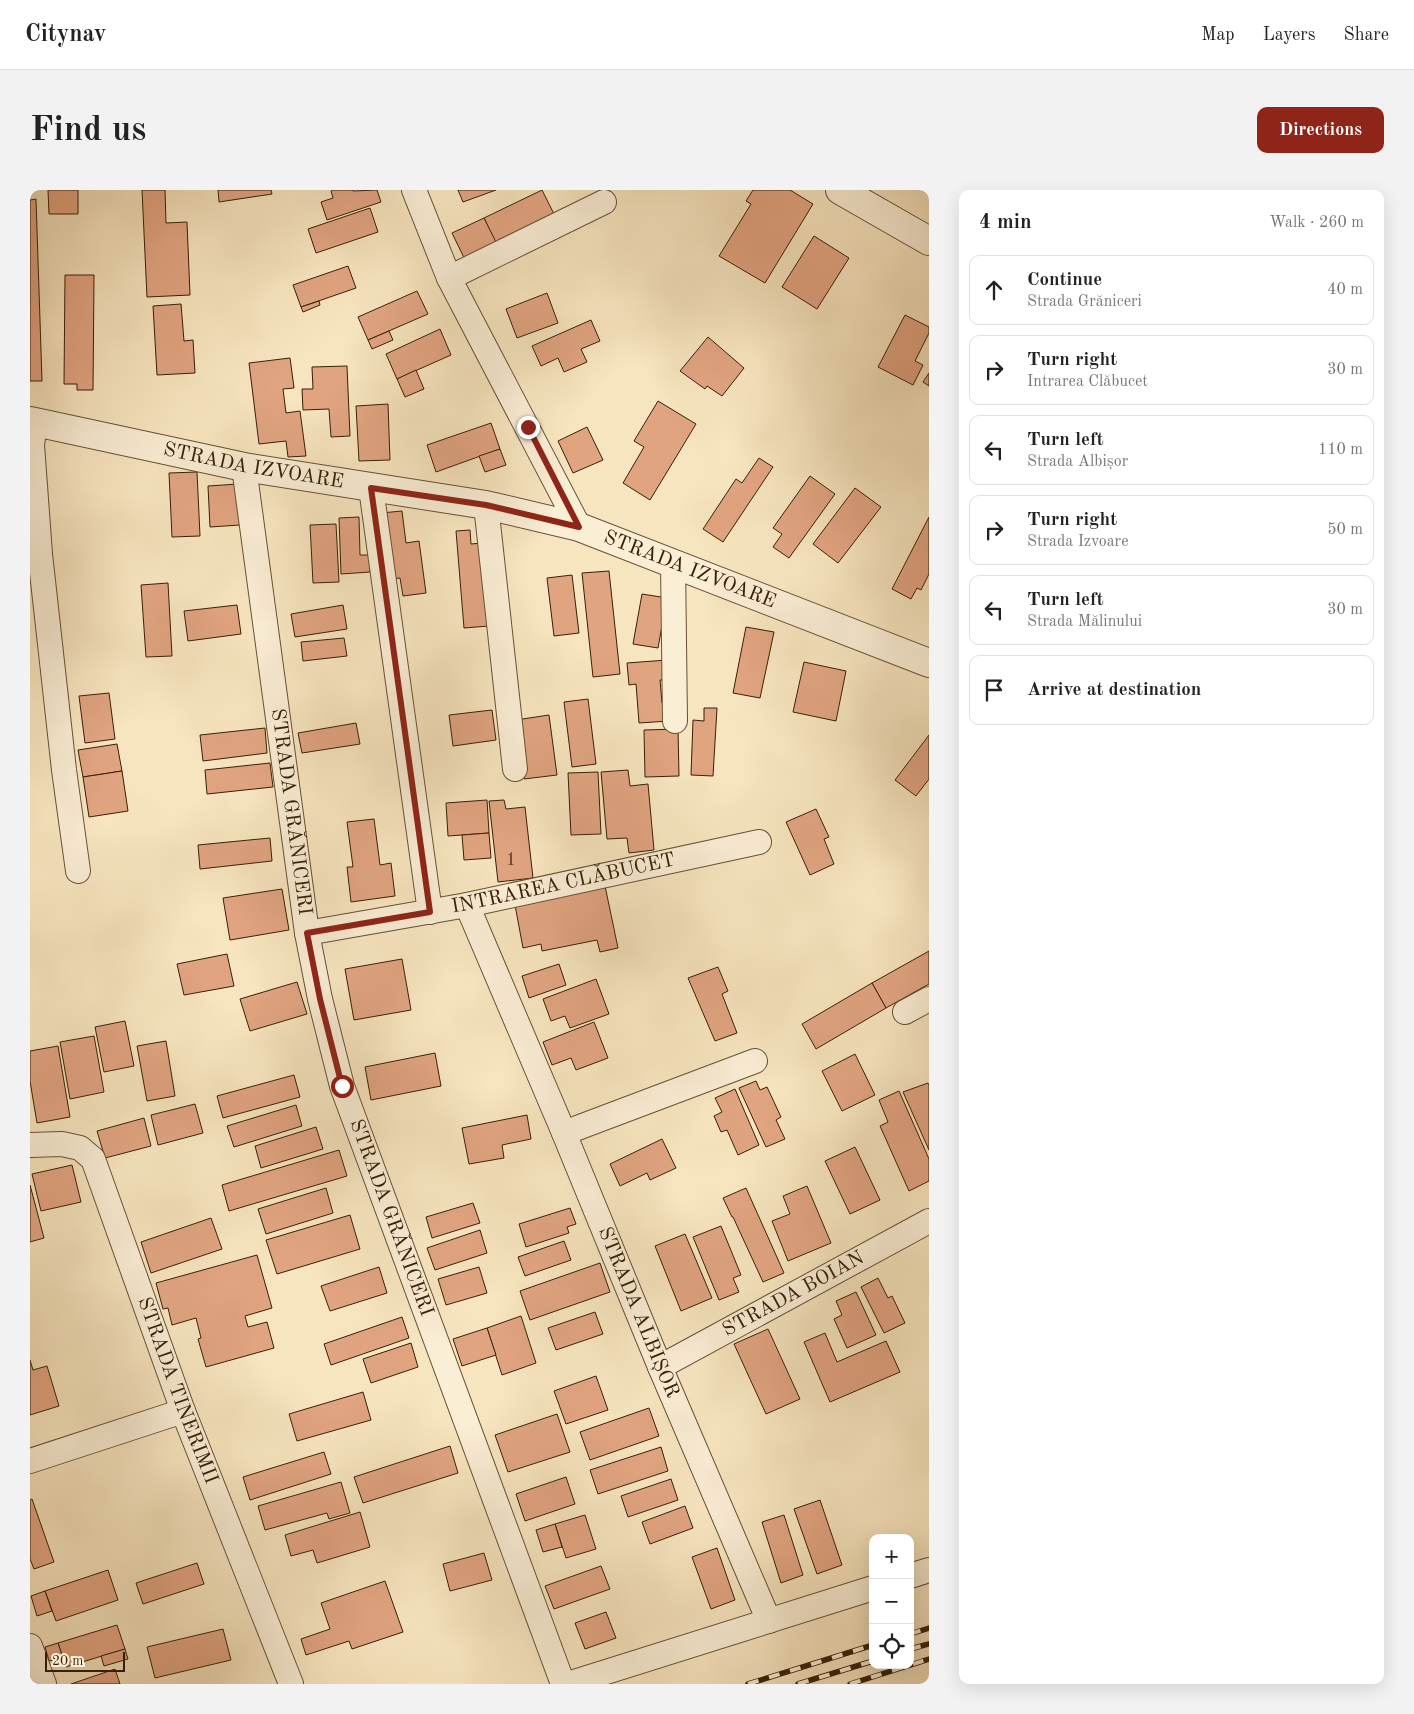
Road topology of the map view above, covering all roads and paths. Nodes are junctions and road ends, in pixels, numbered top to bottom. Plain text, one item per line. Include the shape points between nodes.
1 (414, 190) edge
2 (840, 190) edge
3 (604, 202) dead end
4 (929, 241) edge
5 (449, 278) junction
6 (32, 422) edge
7 (244, 467) junction
8 (371, 488) junction
9 (486, 505) junction
10 (579, 527) junction
11 (673, 563) junction
12 (929, 663) edge
13 (675, 721) dead end
14 (515, 769) dead end
15 (759, 842) dead end
16 (78, 871) dead end
17 (467, 905) junction
18 (430, 912) junction
19 (307, 933) junction
20 (929, 998) edge
21 (905, 1012) dead end
22 (755, 1061) dead end
23 (564, 1133) junction
24 (30, 1145) edge
25 (929, 1221) edge
26 (660, 1368) junction
27 (183, 1411) junction
28 (30, 1461) edge
29 (929, 1570) edge
30 (914, 1575) edge
31 (869, 1589) edge
32 (769, 1621) junction
33 (30, 1646) edge
34 (44, 1684) edge
35 (291, 1684) edge
36 (563, 1684) edge
37 (568, 1684) edge

1 - 5 street
2 - 4 street
3 - 5 street
5 - 10 street
6 - 7 street, STRADA IZVOARE
6 - 16 street via 42,573
7 - 8 street, STRADA IZVOARE
7 - 19 street, STRADA GRĂNICERI
8 - 9 street, STRADA IZVOARE
8 - 18 street
9 - 10 street, STRADA IZVOARE
9 - 14 street
10 - 11 street, STRADA IZVOARE
11 - 12 street, STRADA IZVOARE
11 - 13 street
15 - 17 street, INTRAREA CLĂBUCET
17 - 18 street, INTRAREA CLĂBUCET
17 - 23 street, STRADA ALBIȘOR
18 - 19 street, INTRAREA CLĂBUCET
19 - 36 street, STRADA GRĂNICERI via 342,1086
20 - 21 street
22 - 23 street
23 - 26 street, STRADA ALBIȘOR
24 - 27 street, STRADA TINERIMII via 62,1144 80,1148 93,1159
25 - 26 street, STRADA BOIAN
26 - 32 street, STRADA ALBIȘOR
27 - 28 street
27 - 35 street, STRADA TINERIMII
29 - 30 street
31 - 32 street
32 - 37 street
33 - 34 street

